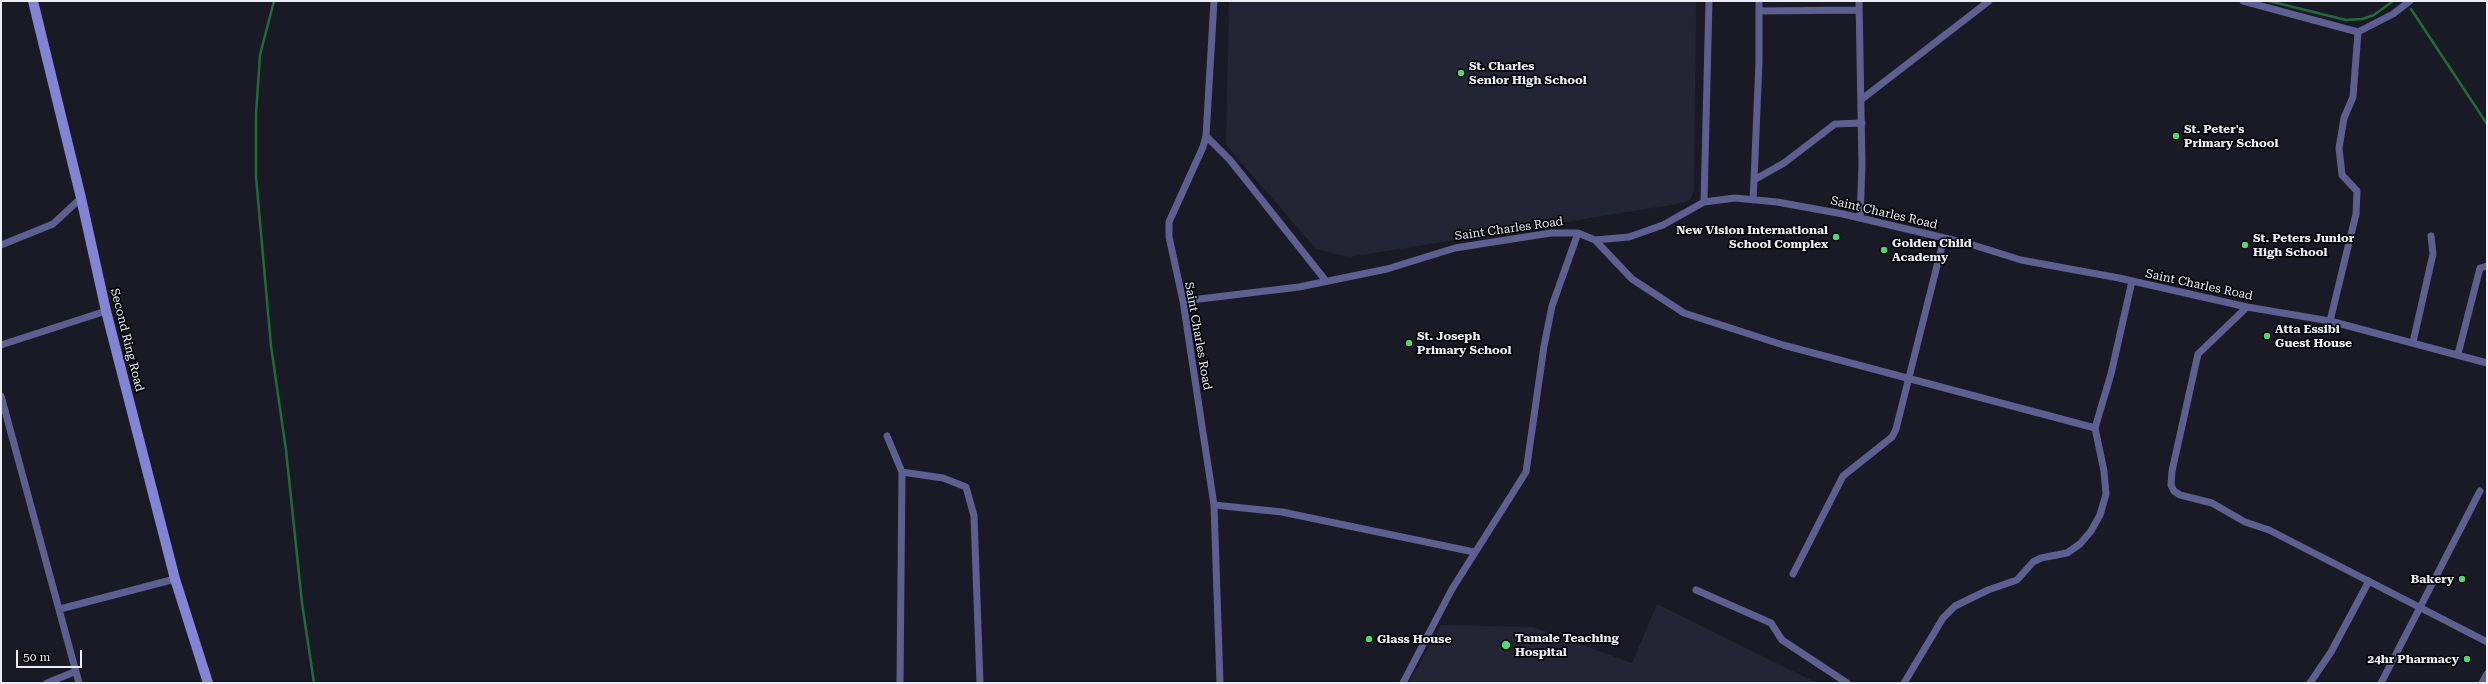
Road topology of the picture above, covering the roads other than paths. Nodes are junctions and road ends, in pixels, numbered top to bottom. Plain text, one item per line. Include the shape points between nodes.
1 (33, 1) edge
2 (1214, 1) edge
3 (1709, 1) edge
4 (1759, 1) edge
5 (1859, 1) edge
6 (1989, 1) edge
7 (2243, 1) edge
8 (2410, 1) edge
9 (1859, 10) junction
10 (1759, 11) junction
11 (2358, 32) junction
12 (1862, 99) junction
13 (1862, 123) junction
14 (1206, 136) junction
15 (1754, 180) junction
16 (81, 198) junction
17 (1753, 200) junction
18 (1704, 202) junction
19 (1860, 218) junction
20 (1578, 232) junction
21 (2431, 236) dead end
22 (1944, 238) junction
23 (1595, 240) junction
24 (1, 245) edge
25 (2487, 266) edge
26 (1326, 281) junction
27 (2132, 281) junction
28 (1183, 301) junction
29 (2247, 307) junction
30 (106, 311) junction
31 (2330, 321) junction
32 (2412, 342) junction
33 (1, 345) edge
34 (2458, 354) junction
35 (2487, 363) edge
36 (1909, 380) junction
37 (1, 396) edge
38 (2096, 428) junction
39 (887, 436) dead end
40 (902, 472) junction
41 (2480, 491) dead end
42 (1214, 505) junction
43 (1474, 552) junction
44 (1793, 574) dead end
45 (175, 579) junction
46 (2369, 581) junction
47 (1696, 590) dead end
48 (2422, 607) junction
49 (60, 609) junction
50 (2487, 642) edge
51 (74, 672) junction
52 (2487, 674) edge
53 (47, 683) edge
54 (79, 683) edge
55 (208, 683) edge
56 (900, 683) edge
57 (980, 683) edge
58 (1220, 683) edge
59 (1403, 683) edge
60 (1847, 683) edge
61 (1904, 683) edge
62 (2310, 683) edge
63 (2381, 683) edge
64 (2482, 683) edge

1 - 16 main road, Second Ring Road
2 - 14 street, Saint Charles Road
3 - 18 street
4 - 10 street
5 - 9 street
6 - 12 street
7 - 11 street
8 - 11 street via 2393,14
9 - 10 street
9 - 12 street
10 - 15 street
11 - 31 street via 2354,97 2344,118 2339,148 2342,175 2357,191 2356,214
12 - 13 street
13 - 15 street via 1835,124 1784,163
13 - 19 street
14 - 26 street via 1230,160
14 - 28 street, Saint Charles Road via 1169,222 1169,237
15 - 17 street
16 - 24 street via 54,224
16 - 30 main road, Second Ring Road
17 - 18 street, Saint Charles Road via 1734,198
17 - 19 street, Saint Charles Road via 1813,208
18 - 23 street, Saint Charles Road via 1647,232 1629,237
19 - 22 street, Saint Charles Road
20 - 23 street, Saint Charles Road
20 - 26 street, Saint Charles Road via 1565,231 1455,248 1387,269
20 - 43 street via 1552,306 1526,472
21 - 32 street via 2433,254
22 - 27 street, Saint Charles Road via 2021,260
22 - 36 street
23 - 36 street via 1632,279 1684,313 1783,345
25 - 34 street via 2480,268
26 - 28 street, Saint Charles Road via 1264,293
27 - 29 street, Saint Charles Road
27 - 38 street via 2113,367
28 - 42 street, Saint Charles Road
29 - 31 street, Saint Charles Road
29 - 46 street via 2198,354 2171,485 2174,492 2212,503 2245,522 2269,530
30 - 33 street
30 - 45 main road, Second Ring Road
31 - 32 street, Saint Charles Road
32 - 34 street, Saint Charles Road
34 - 35 street, Saint Charles Road
36 - 38 street
36 - 44 street via 1892,437 1843,476
37 - 49 street
38 - 61 street via 2106,494 2100,515 2091,531 2080,544 2067,553 2041,558 2033,562 2017,580 1955,606 1943,618
39 - 40 street
40 - 56 street
40 - 57 street via 943,478 966,487 974,516
41 - 48 street
42 - 43 street via 1282,512
42 - 58 street, Saint Charles Road
43 - 59 street
45 - 49 street
45 - 55 main road, Second Ring Road
46 - 48 street via 2408,603
46 - 62 street via 2331,652
47 - 60 street via 1771,623 1782,640
48 - 50 street
48 - 63 street
49 - 51 street
51 - 53 street
51 - 54 street
52 - 64 street

